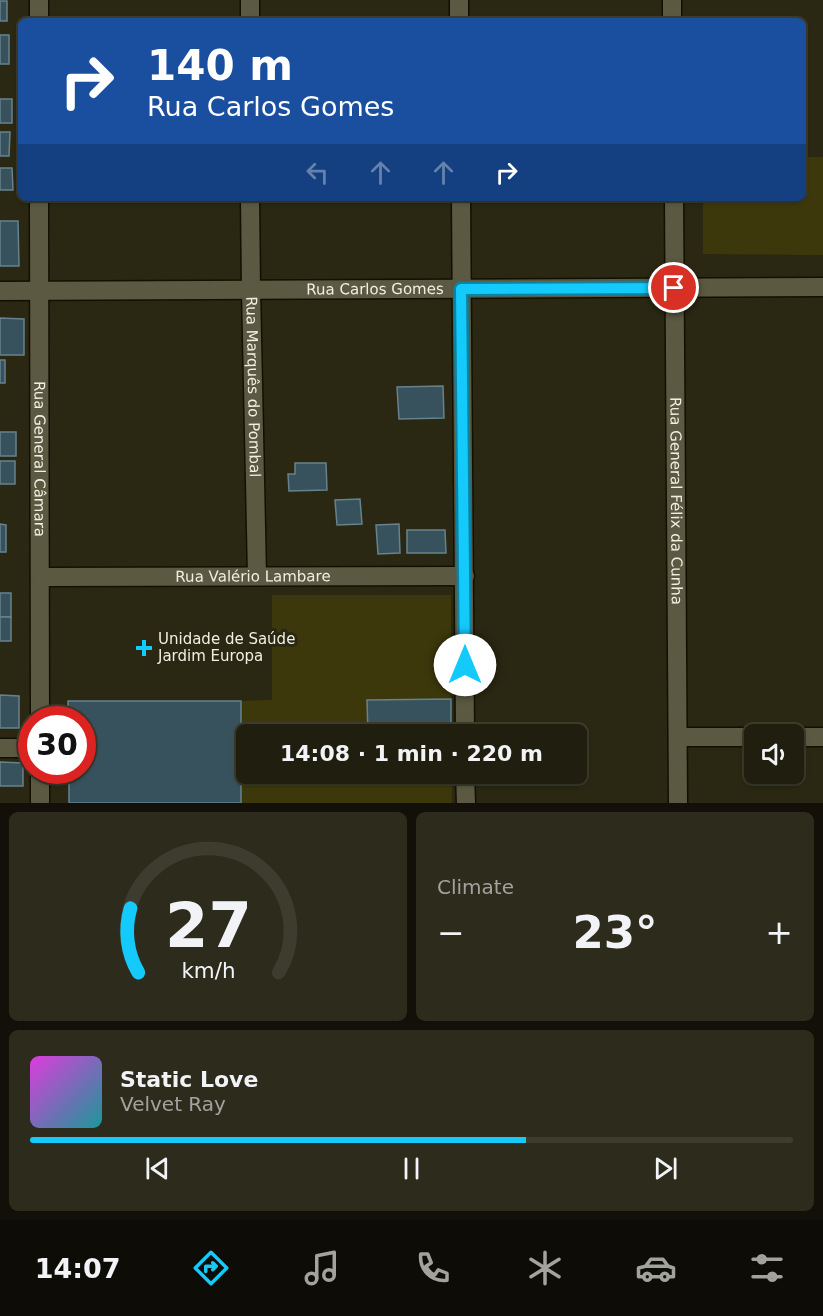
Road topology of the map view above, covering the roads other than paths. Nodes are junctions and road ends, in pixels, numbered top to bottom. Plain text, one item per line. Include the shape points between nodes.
1 (39, 0) edge
2 (250, 0) edge
3 (459, 0) edge
4 (672, 0) edge
5 (39, 18) edge
6 (250, 18) edge
7 (459, 18) edge
8 (672, 18) edge
9 (39, 201) edge
10 (250, 201) edge
11 (461, 201) edge
12 (674, 201) edge
13 (823, 287) edge
14 (674, 288) junction
15 (251, 289) junction
16 (461, 289) junction
17 (39, 290) junction
18 (0, 291) edge
19 (256, 576) junction
20 (465, 576) junction
21 (41, 577) junction
22 (40, 706) edge
23 (465, 724) edge
24 (678, 737) junction
25 (744, 737) edge
26 (804, 737) edge
27 (823, 737) edge
28 (0, 748) edge
29 (18, 748) edge
30 (40, 784) edge
31 (465, 784) edge
32 (40, 803) edge
33 (466, 803) edge
34 (678, 803) edge

1 - 5 street
2 - 6 street
3 - 7 street
4 - 8 street
9 - 17 street, Rua General Câmara
10 - 15 street, Rua Marquês do Pombal
11 - 16 street
12 - 14 street, Rua General Félix da Cunha
13 - 14 street, Rua Carlos Gomes
14 - 16 street, Rua Carlos Gomes
14 - 24 street, Rua General Félix da Cunha
15 - 16 street, Rua Carlos Gomes
15 - 17 street, Rua Carlos Gomes
15 - 19 street, Rua Marquês do Pombal
16 - 20 street
17 - 18 street, Rua Carlos Gomes
17 - 21 street, Rua General Câmara
19 - 20 street, Rua Valério Lambare
19 - 21 street, Rua Valério Lambare
20 - 23 street
21 - 22 street, Rua General Câmara
24 - 25 street
24 - 34 street, Rua General Félix da Cunha
26 - 27 street
28 - 29 street
30 - 32 street
31 - 33 street

